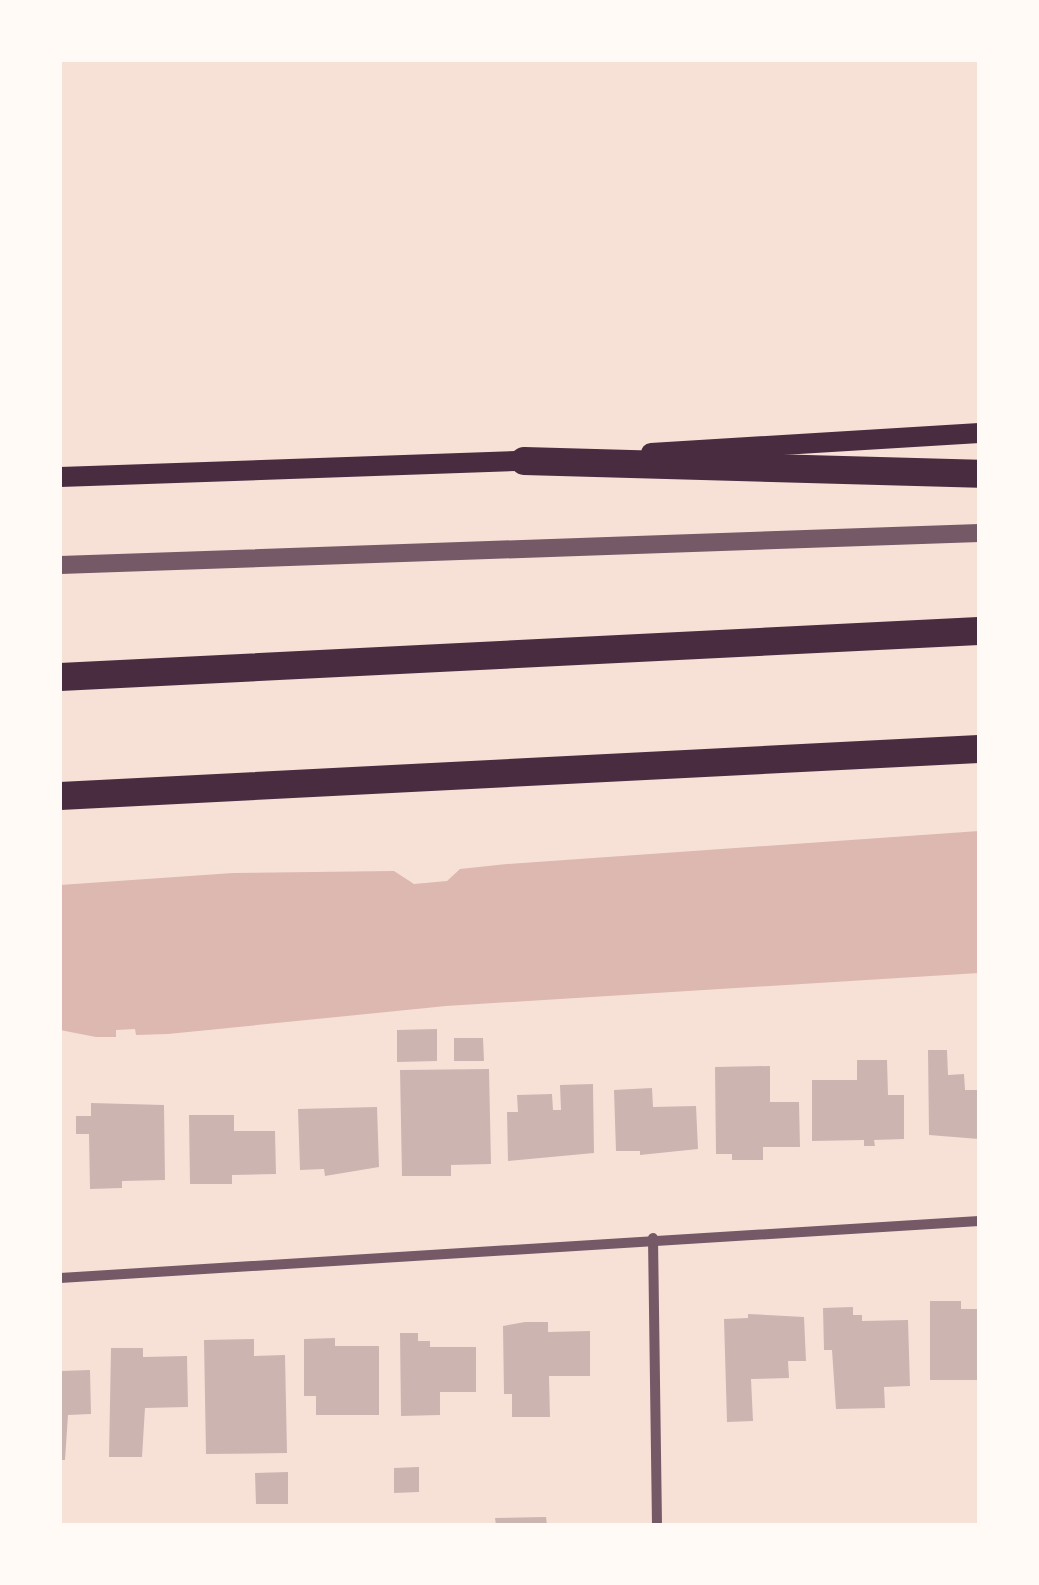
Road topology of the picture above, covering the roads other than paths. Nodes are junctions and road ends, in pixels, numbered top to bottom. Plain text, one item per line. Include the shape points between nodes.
1 (979, 433) edge
2 (524, 461) junction
3 (979, 474) edge
4 (60, 477) edge
5 (979, 533) edge
6 (60, 565) edge
7 (979, 631) edge
8 (60, 677) edge
9 (979, 749) edge
10 (60, 796) edge
11 (979, 1220) edge
12 (654, 1238) junction
13 (60, 1278) edge
14 (657, 1525) edge

1 - 2 main road
2 - 3 highway
2 - 4 main road
5 - 6 street
7 - 8 highway
9 - 10 highway
11 - 12 street
12 - 13 street
12 - 14 street

